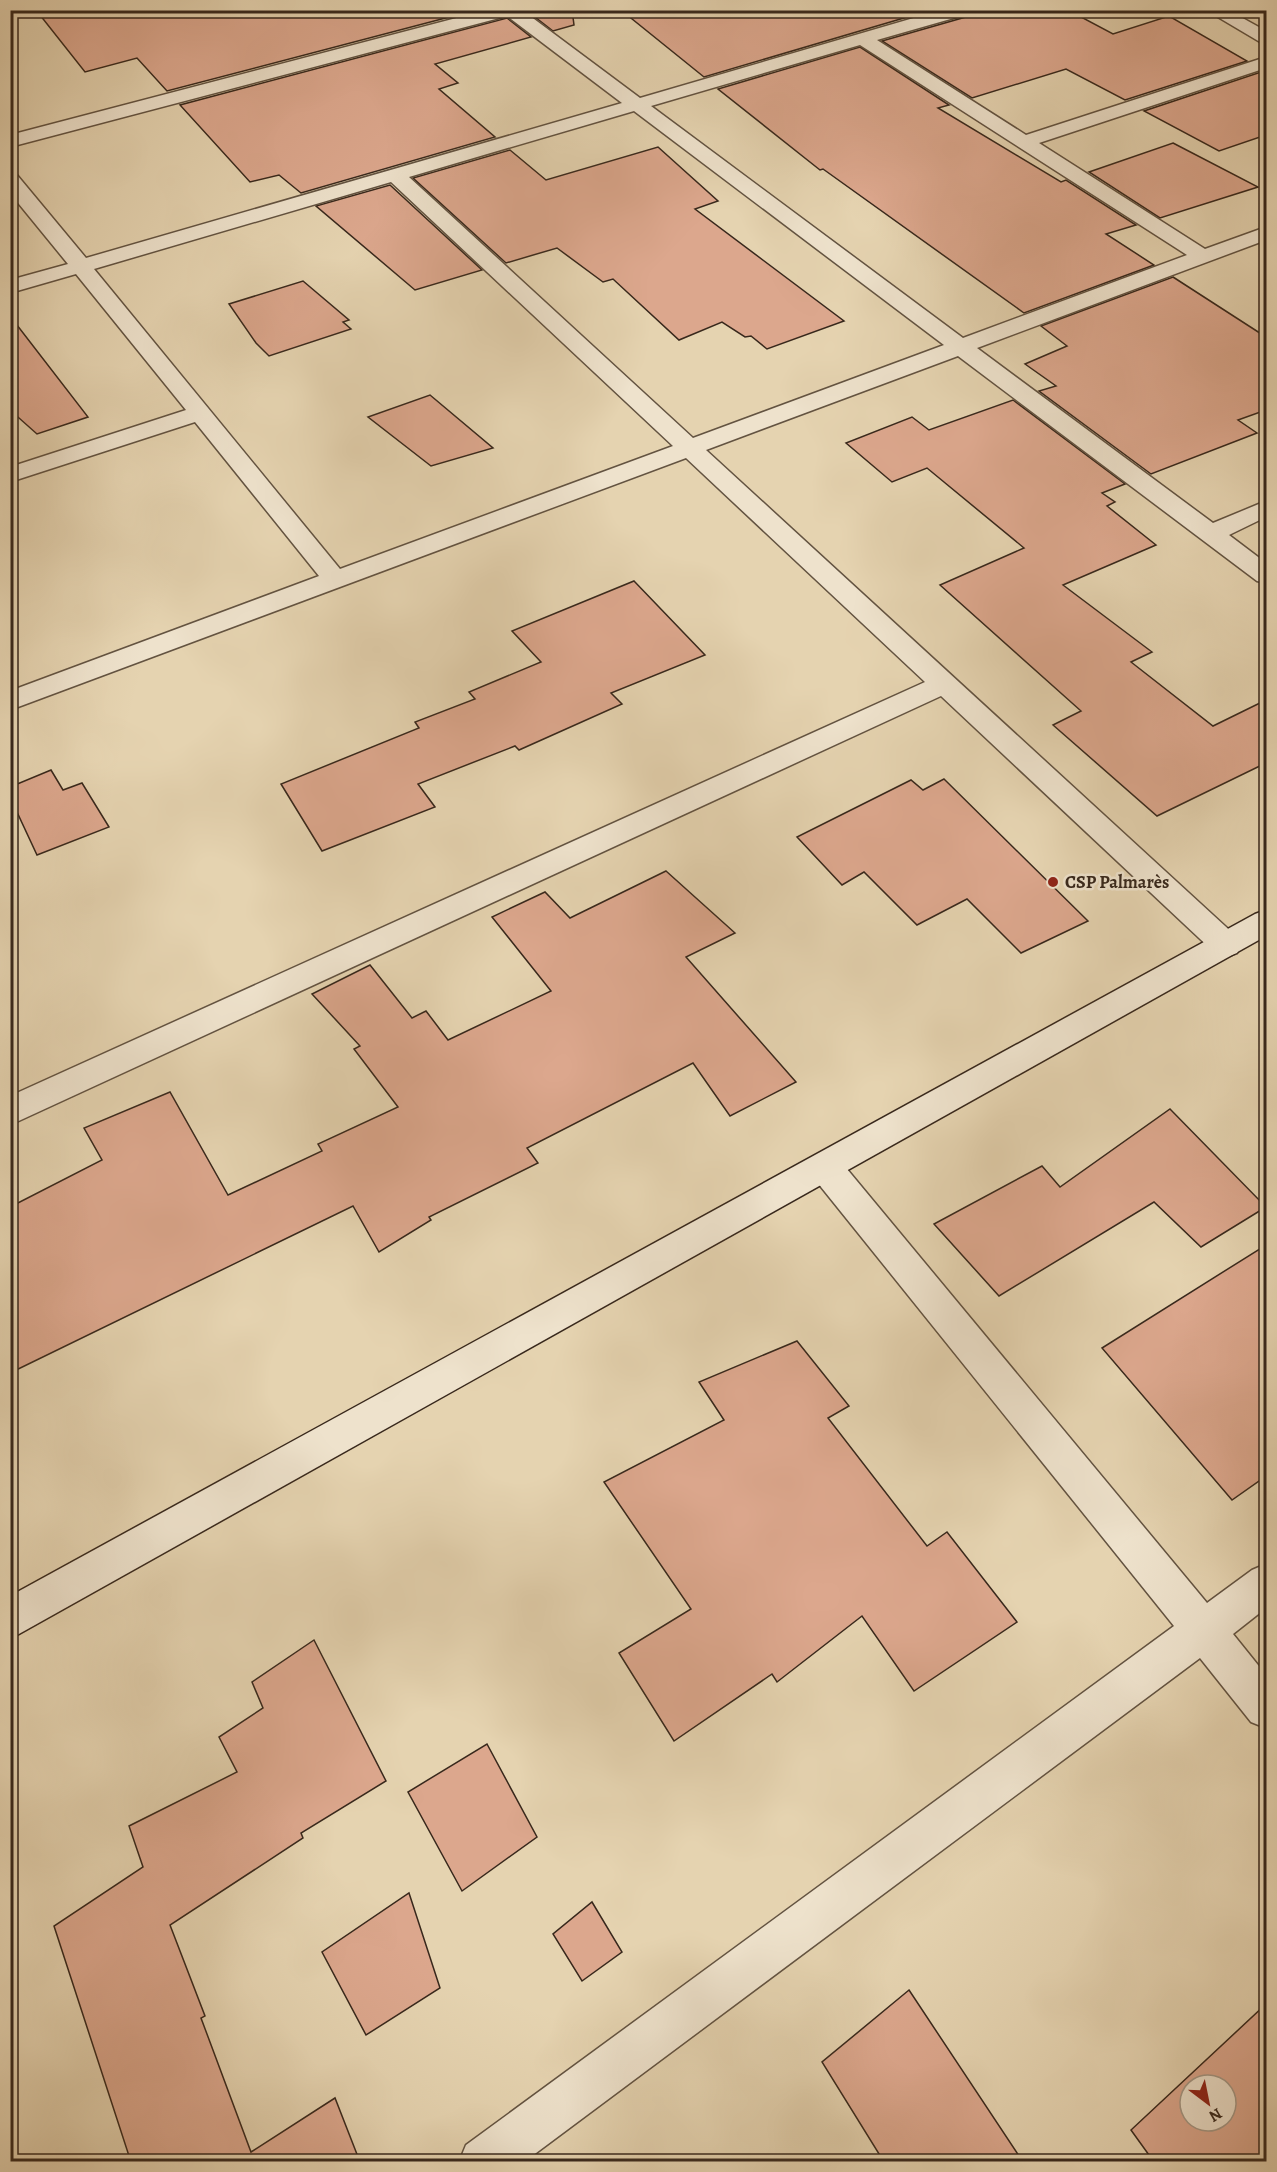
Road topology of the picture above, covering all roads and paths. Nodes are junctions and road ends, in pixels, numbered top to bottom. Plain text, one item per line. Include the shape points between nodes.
1 (22, 10) edge
2 (509, 10) edge
3 (962, 10) edge
4 (1214, 10) edge
5 (10, 13) edge
6 (1266, 38) edge
7 (863, 39) junction
8 (1266, 62) edge
9 (637, 105) junction
10 (10, 141) edge
11 (1024, 142) junction
12 (395, 175) junction
13 (10, 179) edge
14 (1266, 234) edge
15 (1204, 257) junction
16 (83, 266) junction
17 (10, 287) edge
18 (962, 347) junction
19 (201, 413) junction
20 (690, 448) junction
21 (10, 475) edge
22 (1266, 508) edge
23 (1212, 533) junction
24 (1266, 575) edge
25 (336, 580) junction
26 (944, 684) junction
27 (10, 701) edge
28 (1266, 922) edge
29 (1226, 945) junction
30 (10, 1111) edge
31 (825, 1167) junction
32 (1266, 1584) edge
33 (10, 1619) edge
34 (1204, 1631) junction
35 (1266, 1707) edge
36 (483, 2162) edge

1 - 5 street
2 - 9 street
2 - 10 street
3 - 7 street
4 - 6 street
7 - 9 street
7 - 11 street
8 - 11 street
9 - 12 street
9 - 18 street
11 - 15 street
12 - 16 street
12 - 20 street
13 - 16 street
14 - 15 street
15 - 18 street
16 - 17 street
16 - 19 street
18 - 20 street
18 - 23 street
19 - 21 street
19 - 25 street
20 - 25 street
20 - 26 street
22 - 23 street
23 - 24 street
25 - 27 street
26 - 29 street
26 - 30 street
28 - 29 street
29 - 31 street
31 - 33 street
31 - 34 street
32 - 34 street
34 - 35 street
34 - 36 street

